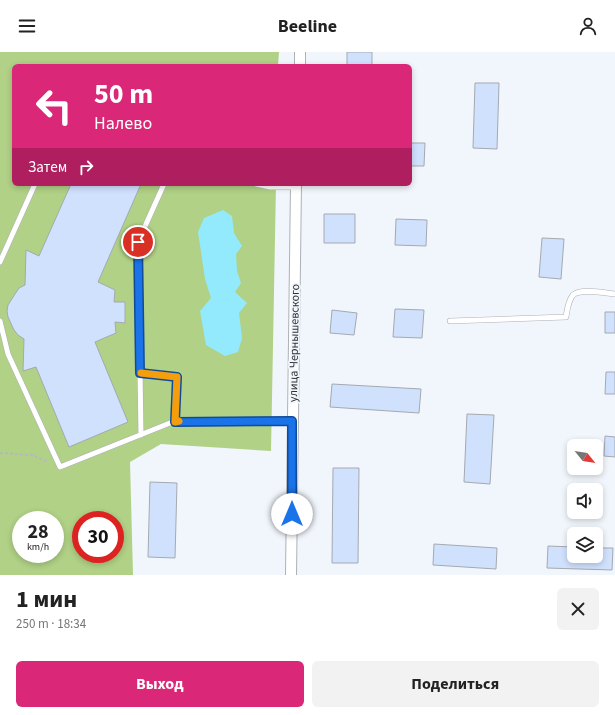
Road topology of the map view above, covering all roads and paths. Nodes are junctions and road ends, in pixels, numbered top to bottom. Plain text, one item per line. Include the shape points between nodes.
1 (300, 52) edge
2 (300, 64) edge
3 (34, 186) edge
4 (163, 186) edge
5 (265, 186) edge
6 (283, 186) edge
7 (296, 186) edge
8 (0, 262) edge
9 (615, 294) edge
10 (0, 321) edge
11 (450, 321) dead end
12 (140, 373) junction
13 (292, 421) junction
14 (175, 422) junction
15 (141, 435) junction
16 (0, 454) edge
17 (60, 467) junction
18 (291, 575) edge

1 - 2 street
3 - 8 lane
4 - 12 lane via 138,242
5 - 6 lane
7 - 13 street, улица Чернышевского
9 - 11 lane via 582,291 573,295 568,304 566,317
10 - 17 lane via 8,354
12 - 14 lane via 177,377
12 - 15 lane
13 - 14 lane
13 - 18 street, улица Чернышевского
14 - 15 lane
15 - 17 lane
16 - 17 path via 32,455

